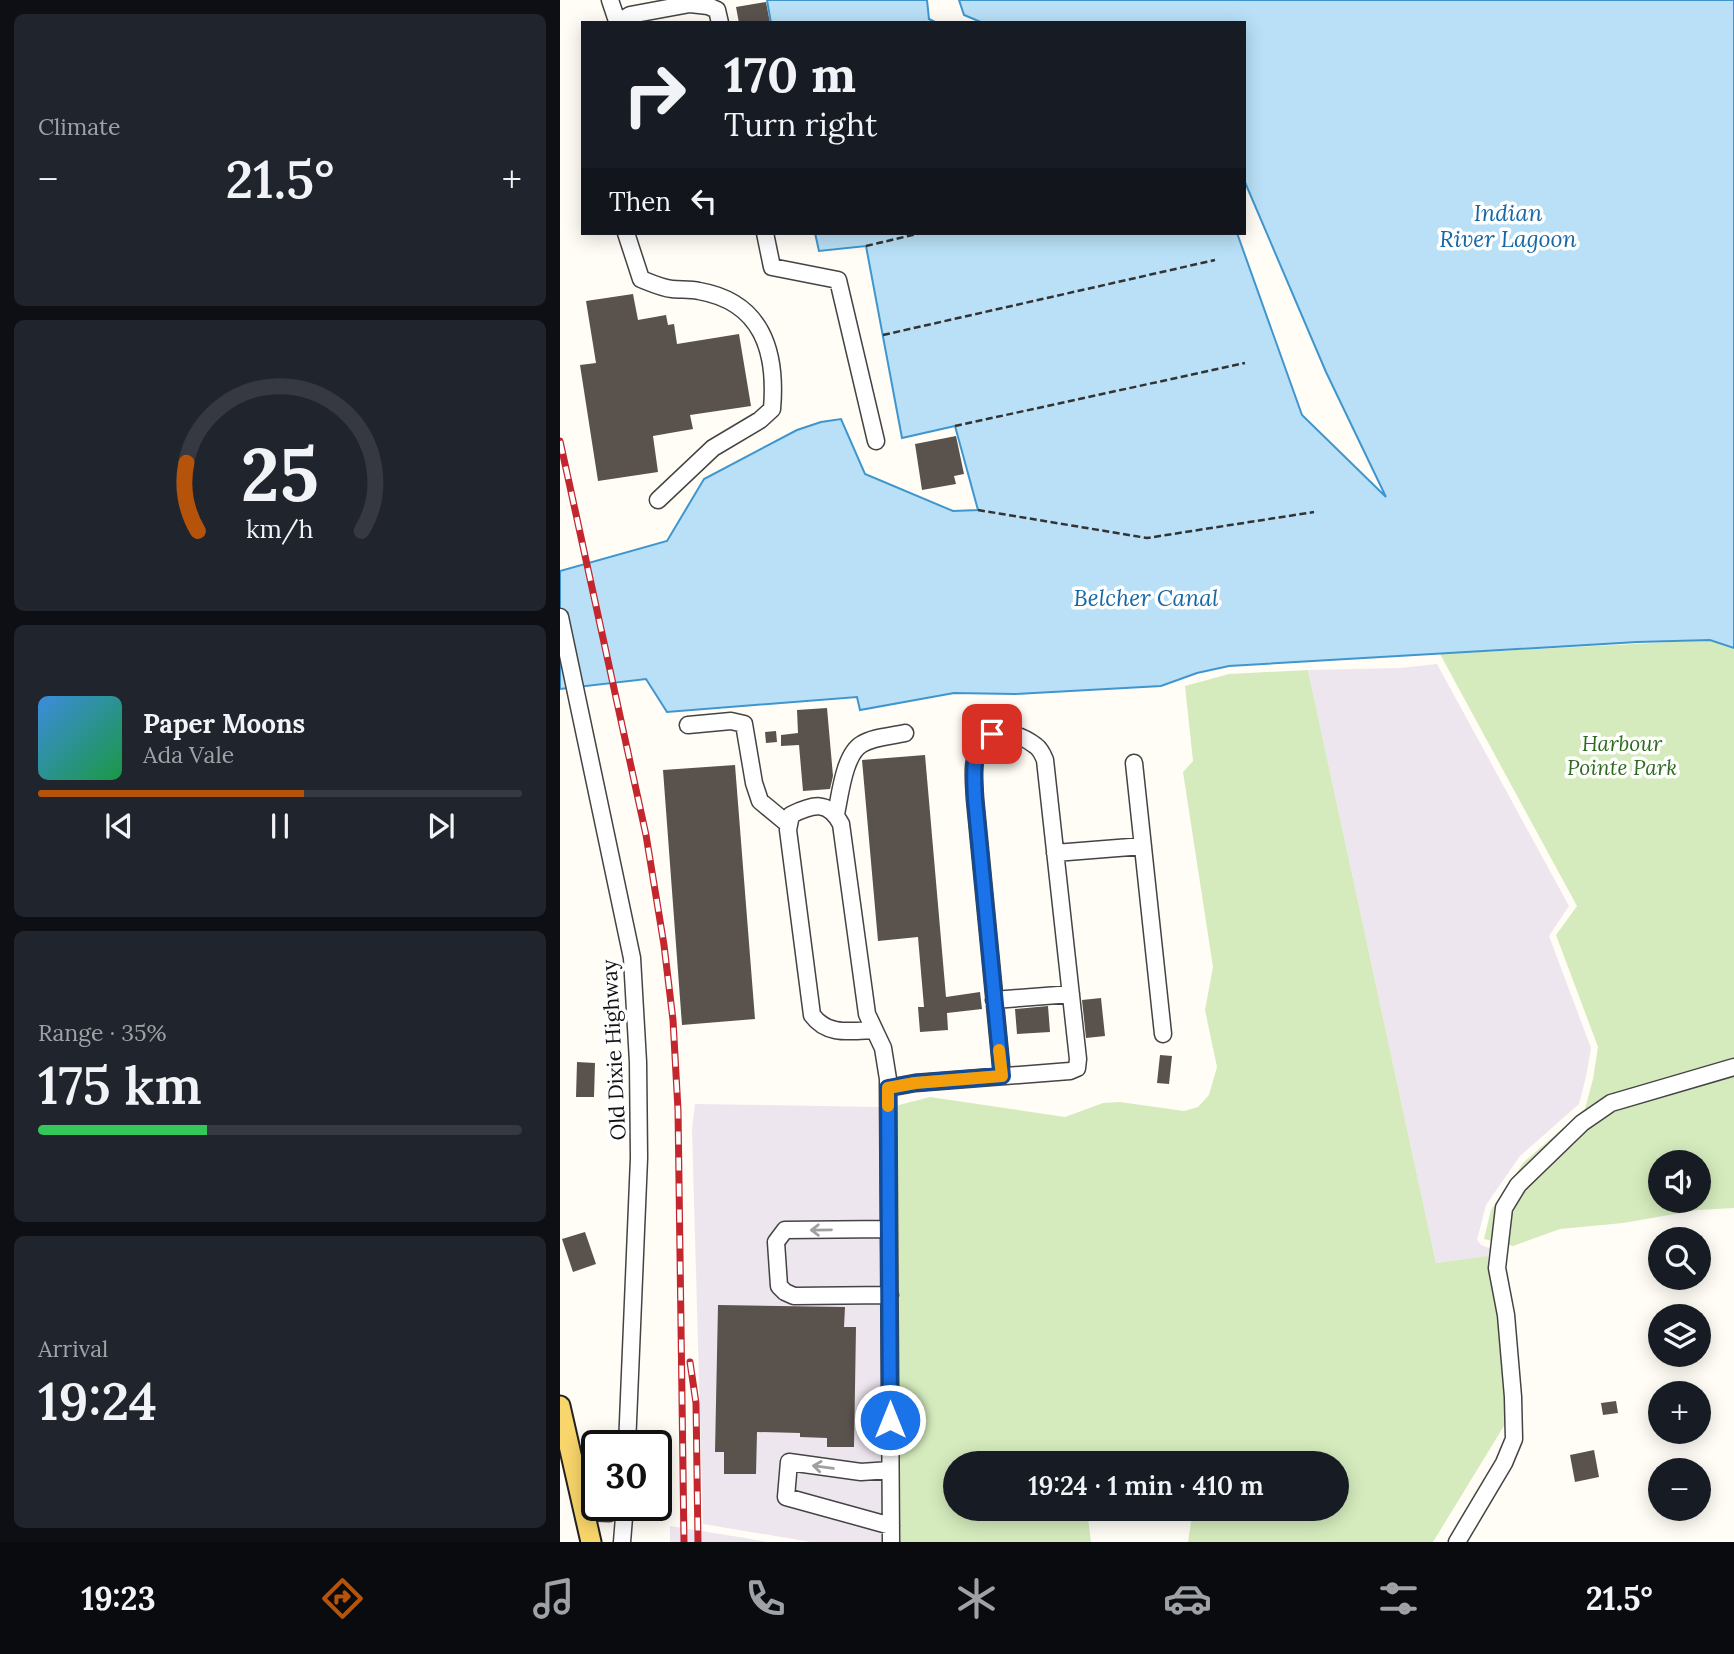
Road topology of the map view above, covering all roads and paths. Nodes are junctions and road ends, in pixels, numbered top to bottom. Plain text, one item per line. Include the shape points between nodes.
1 (610, 0) edge
2 (652, 6) edge
3 (622, 15) edge
4 (720, 21) edge
5 (627, 235) edge
6 (765, 235) edge
7 (913, 235) edge
8 (866, 246) dead end
9 (1215, 260) dead end
10 (883, 335) dead end
11 (1245, 363) dead end
12 (955, 426) dead end
13 (876, 441) dead end
14 (658, 500) dead end
15 (978, 510) dead end
16 (1314, 512) dead end
17 (560, 617) edge
18 (688, 725) dead end
19 (905, 733) dead end
20 (1134, 763) dead end
21 (836, 814) junction
22 (789, 825) junction
23 (1143, 846) junction
24 (1055, 853) junction
25 (1071, 993) junction
26 (994, 1000) junction
27 (874, 1030) junction
28 (1163, 1034) dead end
29 (1734, 1067) edge
30 (1002, 1076) junction
31 (888, 1084) junction
32 (889, 1229) junction
33 (890, 1295) junction
34 (560, 1406) edge
35 (628, 1430) edge
36 (890, 1470) junction
37 (581, 1495) edge
38 (587, 1521) edge
39 (623, 1521) edge
40 (891, 1534) edge
41 (591, 1542) edge
42 (622, 1542) edge
43 (1457, 1542) edge

1 - 3 street
2 - 3 street
2 - 4 street via 708,6 717,10
5 - 14 street via 641,279 669,289 729,299 747,313 763,331 774,386 772,409 713,448
6 - 13 street via 772,267 838,280
7 - 8 path
9 - 10 path
11 - 12 path
15 - 16 path via 1147,538
17 - 35 street, Old Dixie Highway via 632,958 639,1158
18 - 22 street via 744,724 760,801
19 - 21 street via 857,747
20 - 23 street
21 - 22 street via 826,807 808,806 791,815
21 - 27 street via 867,1014
22 - 27 street via 811,1015 833,1031
23 - 24 street
23 - 28 street
24 - 25 street
24 - 26 street via 1045,760 1038,747 1012,733 992,734 982,740 974,766
25 - 26 street
25 - 30 street via 1076,1068
26 - 30 street
27 - 31 street via 883,1048
29 - 43 street via 1611,1103 1582,1123 1518,1185 1504,1208 1497,1268 1507,1315 1514,1439
30 - 31 street
31 - 32 street
32 - 33 street
32 -> 33 street via 785,1230 776,1242 779,1286 785,1292 794,1296
33 - 36 street
34 - 37 main road
36 - 40 street
36 -> 40 street via 861,1472 789,1462 786,1497
38 - 41 main road
39 - 42 street

